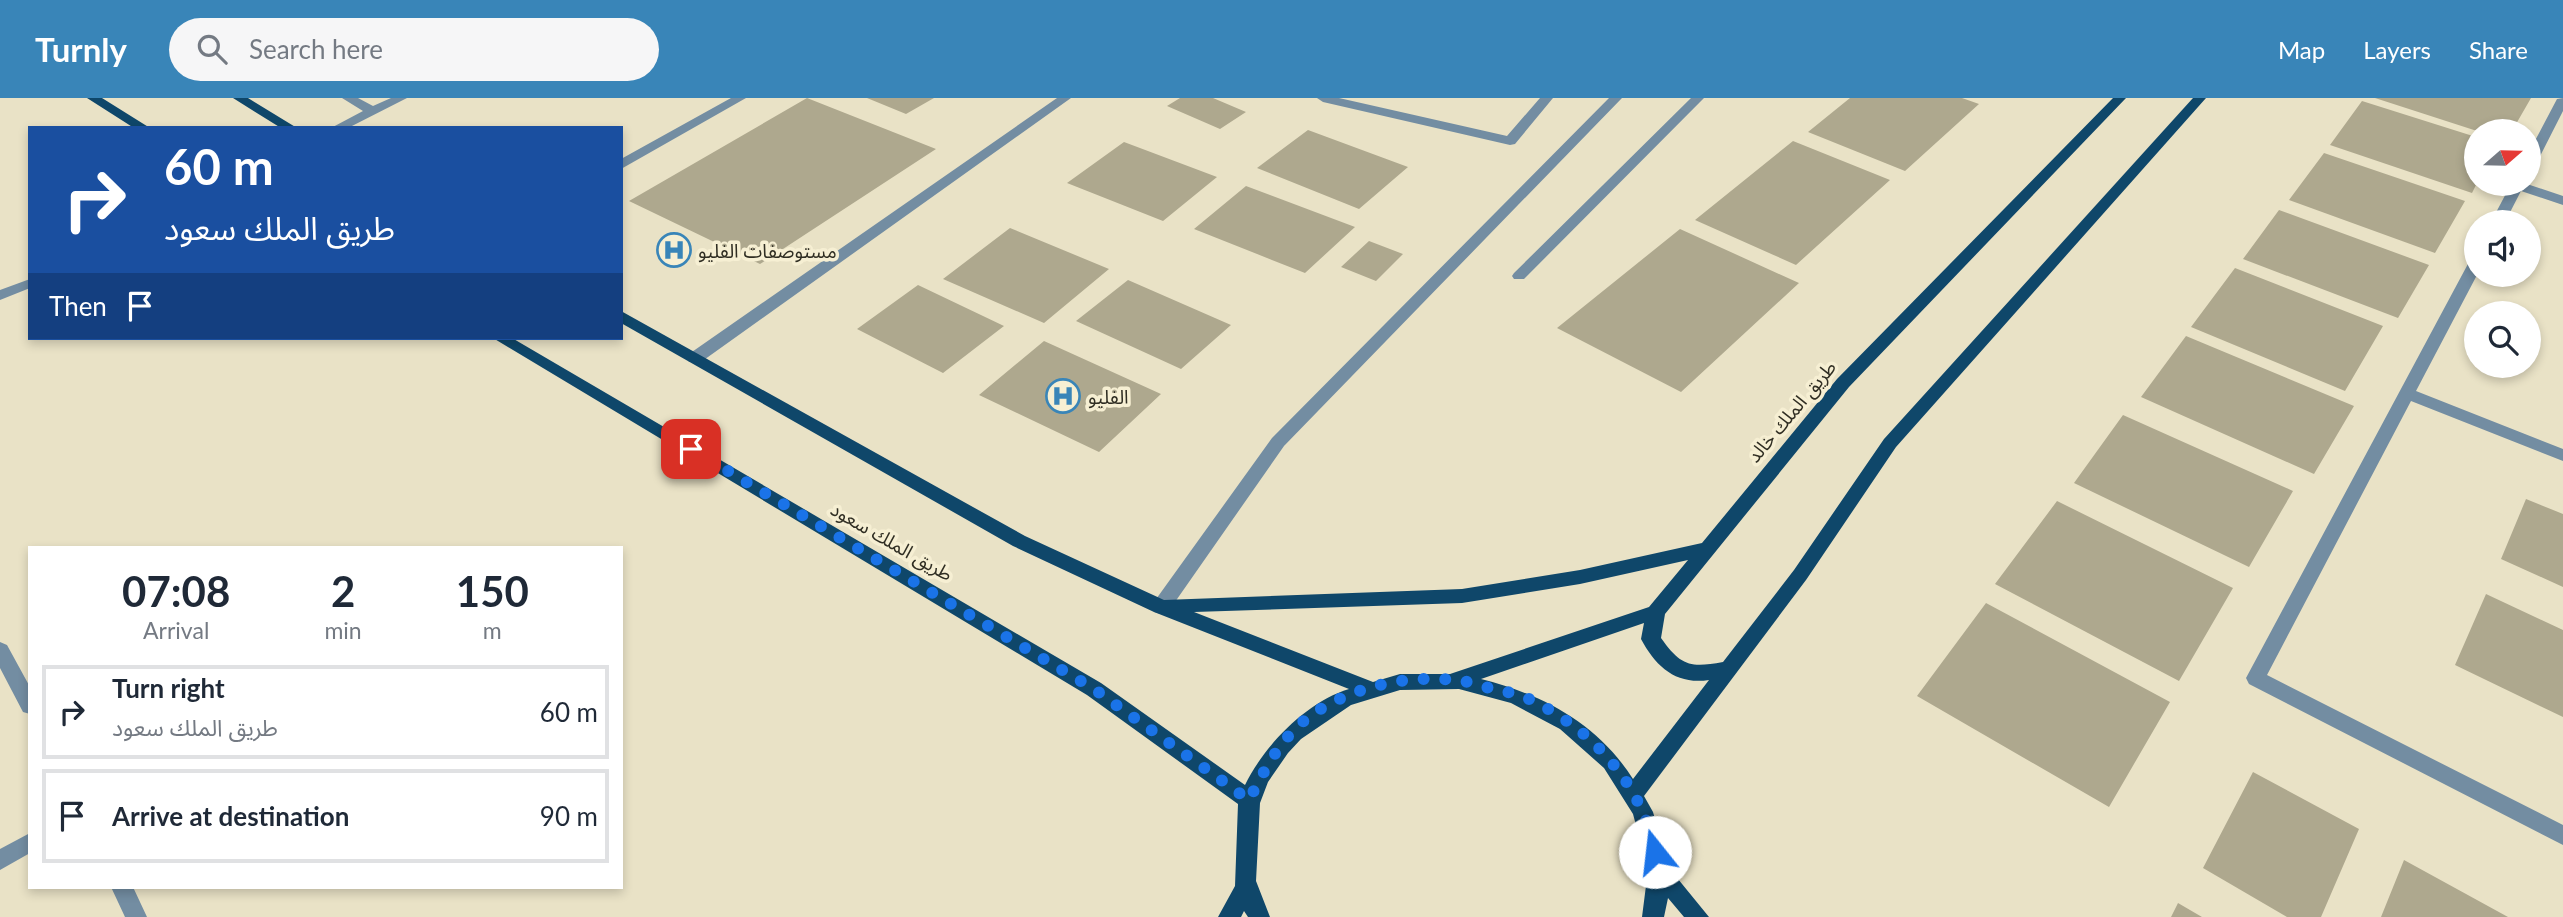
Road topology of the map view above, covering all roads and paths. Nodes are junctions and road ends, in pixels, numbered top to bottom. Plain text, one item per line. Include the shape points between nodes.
1 (93, 98) edge
2 (239, 98) edge
3 (348, 98) edge
4 (401, 98) edge
5 (740, 98) edge
6 (1065, 98) edge
7 (1323, 98) edge
8 (1547, 98) edge
9 (1616, 98) edge
10 (1698, 98) edge
11 (2120, 98) edge
12 (2200, 98) edge
13 (2563, 99) edge
14 (373, 111) junction
15 (141, 126) edge
16 (288, 126) edge
17 (341, 126) edge
18 (2541, 141) edge
19 (623, 164) edge
20 (2541, 193) edge
21 (2563, 201) edge
22 (1519, 276) dead end
23 (28, 284) edge
24 (2464, 285) edge
25 (0, 295) edge
26 (623, 317) edge
27 (504, 340) edge
28 (695, 358) junction
29 (2407, 393) junction
30 (2563, 455) edge
31 (1707, 550) junction
32 (1161, 607) junction
33 (1656, 612) junction
34 (0, 650) edge
35 (1730, 668) junction
36 (1455, 680) junction
37 (1367, 688) junction
38 (28, 702) edge
39 (1635, 792) junction
40 (1249, 800) junction
41 (2563, 836) edge
42 (28, 843) edge
43 (0, 860) edge
44 (1660, 873) junction
45 (1246, 887) junction
46 (123, 889) edge
47 (136, 917) edge
48 (1229, 917) edge
49 (1259, 917) edge
50 (1653, 917) edge
51 (1698, 917) edge

1 - 15 main road
2 - 16 main road
3 - 14 street
4 - 14 street
5 - 19 street
6 - 28 street
7 - 8 street via 1510,141
9 - 32 street via 1278,442
10 - 22 street
11 - 31 main road, طريق الملك خالد via 1843,383
12 - 35 main road via 1890,443
13 - 18 street
14 - 17 street
20 - 21 street
23 - 25 street
24 - 29 street
26 - 28 main road
27 - 40 main road, طريق الملك سعود via 1094,689
28 - 32 main road via 1019,541
29 - 30 street
29 - 41 street via 2256,678
31 - 32 main road via 1462,596
31 - 33 main road, طريق الملك خالد
32 - 37 main road
33 - 35 main road via 1651,639 1667,664 1694,676
33 - 36 main road
34 - 38 street
35 - 39 main road
36 - 37 main road via 1410,680
36 - 39 main road via 1526,697 1588,736
37 - 40 main road via 1315,712 1275,751
39 - 44 main road via 1651,831
40 - 45 main road
42 - 43 street
44 - 50 main road
44 - 51 main road
45 - 48 main road
45 - 49 main road
46 - 47 street

